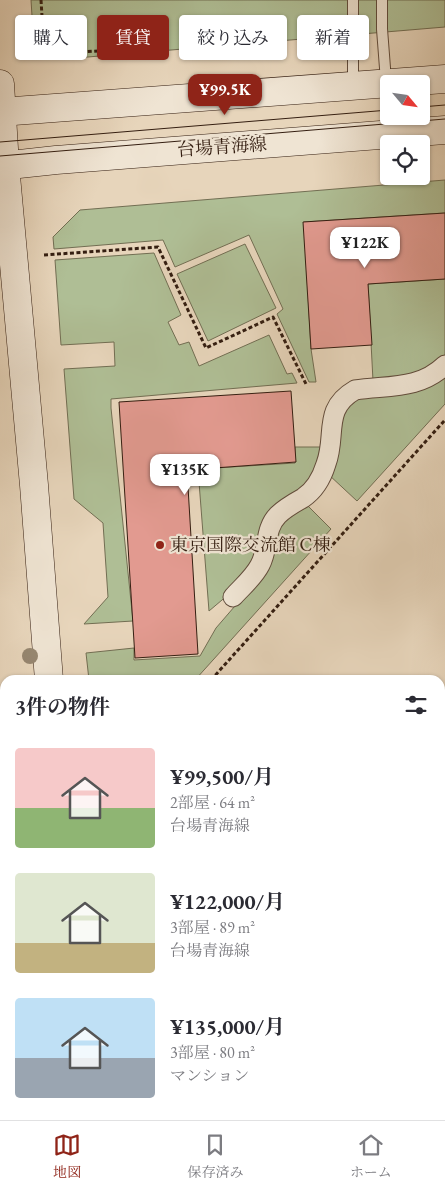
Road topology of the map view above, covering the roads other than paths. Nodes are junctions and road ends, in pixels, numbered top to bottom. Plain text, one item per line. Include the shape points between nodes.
1 (353, 0) edge
2 (382, 0) edge
3 (385, 75) edge
4 (445, 79) edge
5 (430, 80) edge
6 (380, 83) edge
7 (0, 84) edge
8 (353, 85) junction
9 (1, 111) edge
10 (445, 130) edge
11 (2, 166) edge
12 (445, 365) edge
13 (233, 597) dead end
14 (49, 675) edge

1 - 8 lane
2 - 3 lane
4 - 5 main road
6 - 8 main road
7 - 9 main road
8 - 9 main road
9 - 11 main road
10 - 11 main road, 台場青海線
11 - 14 main road via 34,486
12 - 13 street via 411,384 356,390 340,402 331,425 327,463 319,480 304,497 277,516 268,533 260,565

